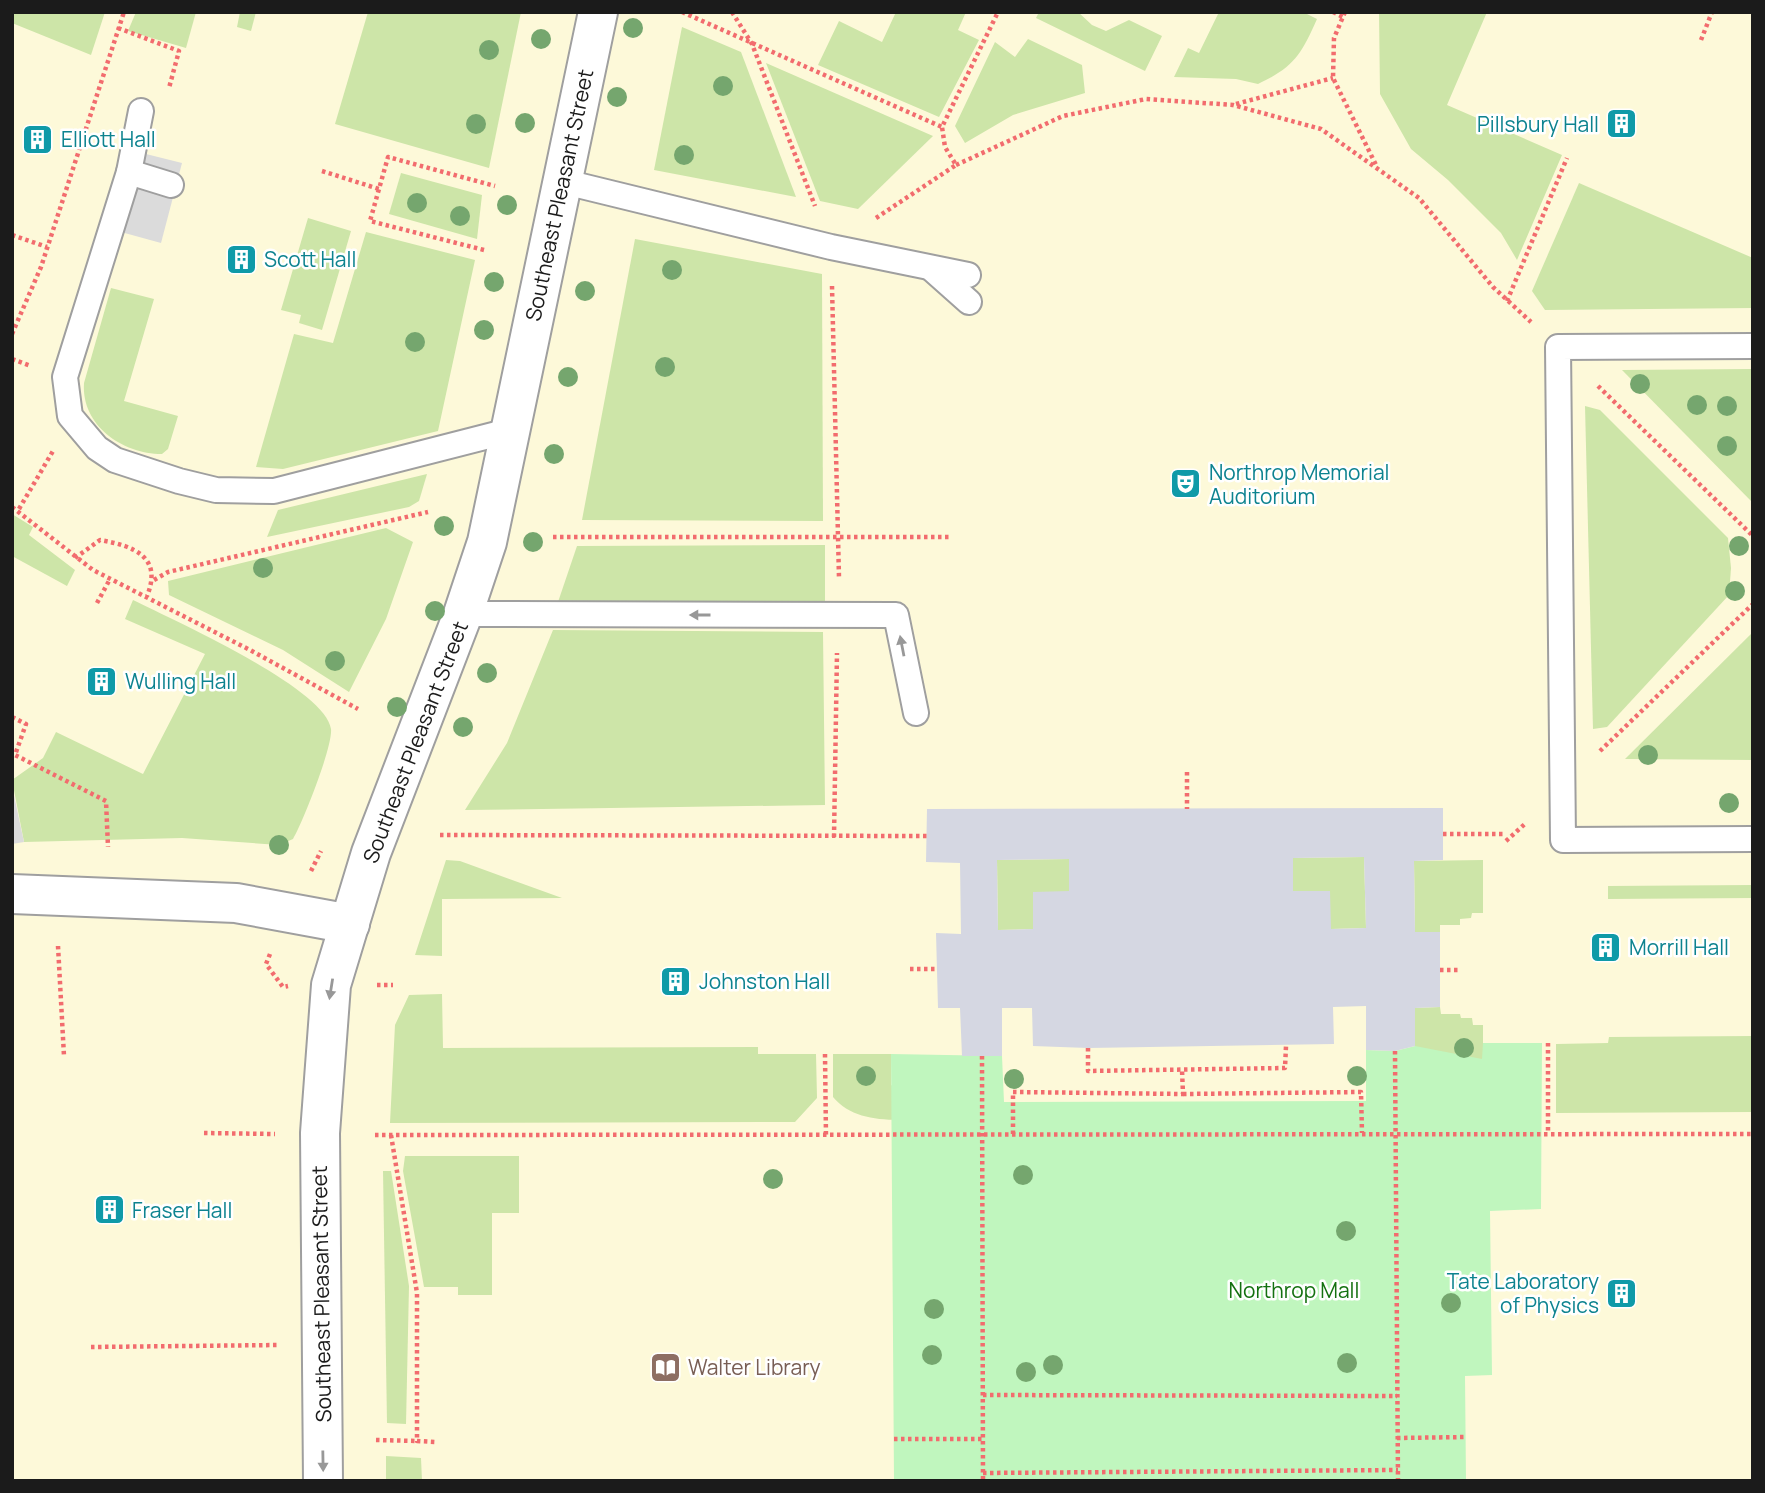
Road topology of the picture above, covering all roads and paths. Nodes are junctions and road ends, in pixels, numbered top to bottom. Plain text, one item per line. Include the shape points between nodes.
1 (124, 12) edge
2 (598, 12) edge
3 (682, 12) edge
4 (733, 12) edge
5 (998, 12) edge
6 (1333, 12) edge
7 (1712, 12) edge
8 (1344, 14) edge
9 (1701, 40) dead end
10 (752, 44) junction
11 (1333, 78) junction
12 (1233, 105) junction
13 (141, 111) dead end
14 (942, 127) junction
15 (1567, 158) dead end
16 (956, 165) junction
17 (1377, 169) junction
18 (322, 171) dead end
19 (129, 172) junction
20 (561, 181) junction
21 (171, 185) dead end
22 (495, 186) dead end
23 (379, 189) junction
24 (12, 235) edge
25 (47, 247) junction
26 (831, 247) junction
27 (484, 250) dead end
28 (933, 270) junction
29 (968, 275) dead end
30 (1507, 300) junction
31 (969, 302) dead end
32 (12, 334) edge
33 (1558, 346) junction
34 (1753, 346) edge
35 (78, 426) junction
36 (512, 430) junction
37 (12, 507) edge
38 (19, 509) junction
39 (428, 512) dead end
40 (553, 537) dead end
41 (952, 537) dead end
42 (1753, 537) edge
43 (839, 538) junction
44 (75, 558) junction
45 (110, 579) junction
46 (154, 580) junction
47 (147, 596) junction
48 (97, 603) dead end
49 (1753, 604) edge
50 (463, 614) junction
51 (838, 615) junction
52 (358, 709) dead end
53 (916, 713) dead end
54 (12, 717) edge
55 (1187, 772) dead end
56 (1561, 789) junction
57 (1187, 809) dead end
58 (1443, 834) dead end
59 (1506, 834) dead end
60 (440, 835) dead end
61 (927, 836) dead end
62 (834, 838) junction
63 (1753, 839) edge
64 (1506, 841) dead end
65 (108, 847) dead end
66 (12, 894) edge
67 (350, 924) junction
68 (58, 946) dead end
69 (910, 969) dead end
70 (936, 969) dead end
71 (1440, 970) dead end
72 (1460, 970) dead end
73 (1548, 1043) dead end
74 (1286, 1046) dead end
75 (1087, 1048) dead end
76 (1395, 1051) dead end
77 (825, 1054) dead end
78 (64, 1056) dead end
79 (982, 1056) dead end
80 (1182, 1070) junction
81 (1183, 1094) junction
82 (204, 1133) dead end
83 (1362, 1133) junction
84 (1395, 1133) junction
85 (1548, 1133) junction
86 (283, 1134) dead end
87 (982, 1134) junction
88 (1013, 1134) junction
89 (1753, 1134) edge
90 (375, 1135) dead end
91 (391, 1135) junction
92 (826, 1136) junction
93 (280, 1345) dead end
94 (91, 1347) dead end
95 (983, 1395) junction
96 (1397, 1396) junction
97 (1466, 1437) dead end
98 (1397, 1438) junction
99 (376, 1440) dead end
100 (894, 1440) dead end
101 (983, 1440) junction
102 (417, 1441) junction
103 (436, 1442) dead end
104 (1398, 1470) junction
105 (983, 1473) junction
106 (323, 1481) edge
107 (983, 1481) edge
108 (1398, 1481) edge

1 - 25 path
2 - 20 street, Southeast Pleasant Street
3 - 10 path
4 - 10 path
5 - 14 path
6 - 8 path
7 - 9 path
8 - 11 path via 1334,38
10 - 14 path
10 - 26 path
11 - 12 path
11 - 17 path
12 - 16 path via 1146,99 1063,116
12 - 17 path via 1321,129
13 - 19 lane
14 - 16 path via 945,147
15 - 30 path
16 - 26 path
17 - 30 path via 1419,198
18 - 23 path
19 - 21 lane
19 - 35 lane via 65,377 70,416
20 - 26 lane
20 - 36 street, Southeast Pleasant Street
22 - 23 path via 388,157
23 - 27 path via 370,221
24 - 25 path
25 - 32 path
26 - 28 lane
26 - 43 path
28 - 29 lane
28 - 31 lane
30 - 33 path
33 - 34 lane
33 - 42 path
33 - 56 lane
35 - 36 lane via 115,460 179,481 243,492 274,491
35 - 38 path via 60,440
36 - 50 street, Southeast Pleasant Street via 487,542
37 - 38 path
38 - 44 path
39 - 46 path via 168,572
40 - 43 path
41 - 43 path
43 - 51 path
44 - 45 path
44 - 46 path via 100,540 127,545 150,562
45 - 47 path
45 - 48 path
46 - 47 path
47 - 52 path
49 - 56 path
51 -> 50 lane
50 - 67 street, Southeast Pleasant Street via 372,853
53 -> 51 lane via 896,615
51 - 62 path
54 - 65 path via 26,724 15,755 106,801
55 - 57 path
56 - 63 lane via 1563,840
56 - 64 path
58 - 59 path
60 - 62 path
61 - 62 path
66 - 67 street via 236,903
67 -> 106 street, Southeast Pleasant Street via 331,985 320,1133
68 - 78 path
69 - 70 path
71 - 72 path
73 - 85 path
74 - 80 path via 1285,1068
75 - 80 path via 1088,1071
76 - 84 path
77 - 92 path
79 - 87 path
80 - 81 path
81 - 83 path via 1361,1092
81 - 88 path via 1013,1092
82 - 86 path
83 - 84 path
83 - 88 path
84 - 85 path
84 - 96 path
85 - 89 path
87 - 88 path
87 - 92 path
87 - 95 path
90 - 91 path
91 - 92 path
91 - 102 path via 417,1293
93 - 94 path
95 - 96 path
95 - 101 path
96 - 98 path
97 - 98 path
98 - 104 path
99 - 102 path
100 - 101 path
101 - 105 path
102 - 103 path
104 - 105 path
104 - 108 path
105 - 107 path

